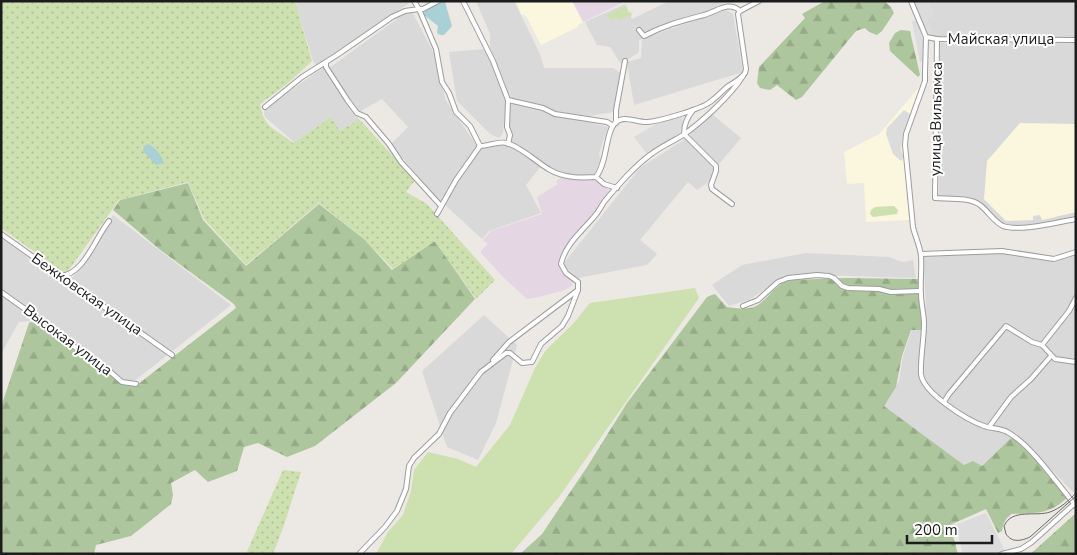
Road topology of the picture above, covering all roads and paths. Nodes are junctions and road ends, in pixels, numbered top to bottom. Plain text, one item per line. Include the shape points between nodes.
1 (414, 1) edge
2 (438, 1) edge
3 (463, 1) edge
4 (759, 1) edge
5 (911, 1) edge
6 (749, 4) edge
7 (421, 9) junction
8 (740, 10) junction
9 (639, 30) dead end
10 (926, 37) junction
11 (937, 39) junction
12 (1076, 40) edge
13 (625, 61) dead end
14 (326, 63) junction
15 (743, 76) junction
16 (508, 100) junction
17 (264, 107) dead end
18 (693, 110) junction
19 (616, 113) junction
20 (624, 119) junction
21 (614, 124) junction
22 (684, 134) junction
23 (509, 145) junction
24 (480, 146) junction
25 (596, 177) junction
26 (617, 188) junction
27 (732, 204) dead end
28 (441, 206) junction
29 (437, 214) dead end
30 (1076, 219) edge
31 (109, 221) dead end
32 (1, 234) edge
33 (1076, 252) edge
34 (921, 254) junction
35 (60, 276) junction
36 (578, 290) junction
37 (920, 291) junction
38 (1, 292) edge
39 (1076, 298) edge
40 (743, 306) dead end
41 (1042, 345) junction
42 (172, 355) dead end
43 (1051, 356) junction
44 (1076, 362) edge
45 (488, 366) junction
46 (136, 384) dead end
47 (944, 402) junction
48 (989, 427) junction
49 (1075, 504) edge
50 (359, 554) edge
51 (1002, 554) edge

1 - 7 street
2 - 7 street
3 - 16 street
4 - 6 street
5 - 10 street
6 - 8 street
7 - 14 street via 392,16
7 - 24 street via 451,103 470,126
8 - 9 street via 733,6 724,7 667,24 644,36
8 - 15 street via 737,18 746,68
10 - 11 street, Майская улица
10 - 34 street via 925,81 905,145 913,227
11 - 12 street, Майская улица
11 - 30 street, улица Вильямса via 935,198 976,202 1002,226 1041,226
13 - 19 street
14 - 17 street via 302,76
14 - 28 street via 357,113 366,117
15 - 18 street via 711,102
15 - 22 street via 704,118
16 - 21 street via 555,114
16 - 23 street
18 - 20 street via 647,123
18 - 22 street via 684,126
19 - 20 street
19 - 21 street
20 - 21 street
21 - 25 street via 605,159
22 - 26 street via 650,155
22 - 27 street via 716,166 712,189
23 - 24 street
23 - 25 street via 551,171 578,179
24 - 28 street
25 - 26 street
26 - 36 street via 562,257 561,264 566,273 578,282
28 - 29 street
31 - 35 street via 81,265 71,274
32 - 35 street, Бежковская улица
33 - 34 street via 1054,259 1002,251
34 - 37 street
35 - 42 street, Бежковская улица
36 - 45 street via 509,342
36 - 45 street via 562,326 541,344 532,362 522,363 506,353
37 - 40 street via 848,288 834,278 817,275 778,282 758,300
37 - 47 street via 924,323 921,374 925,384
38 - 46 street, Высокая улица via 122,382
39 - 41 street
41 - 43 street
41 - 47 street via 1006,326
43 - 44 street
43 - 48 street via 1011,397
45 - 50 street via 457,403 439,434 414,458 397,511
47 - 48 street
48 - 49 street via 1008,432 1016,438
49 - 51 street via 1032,542

